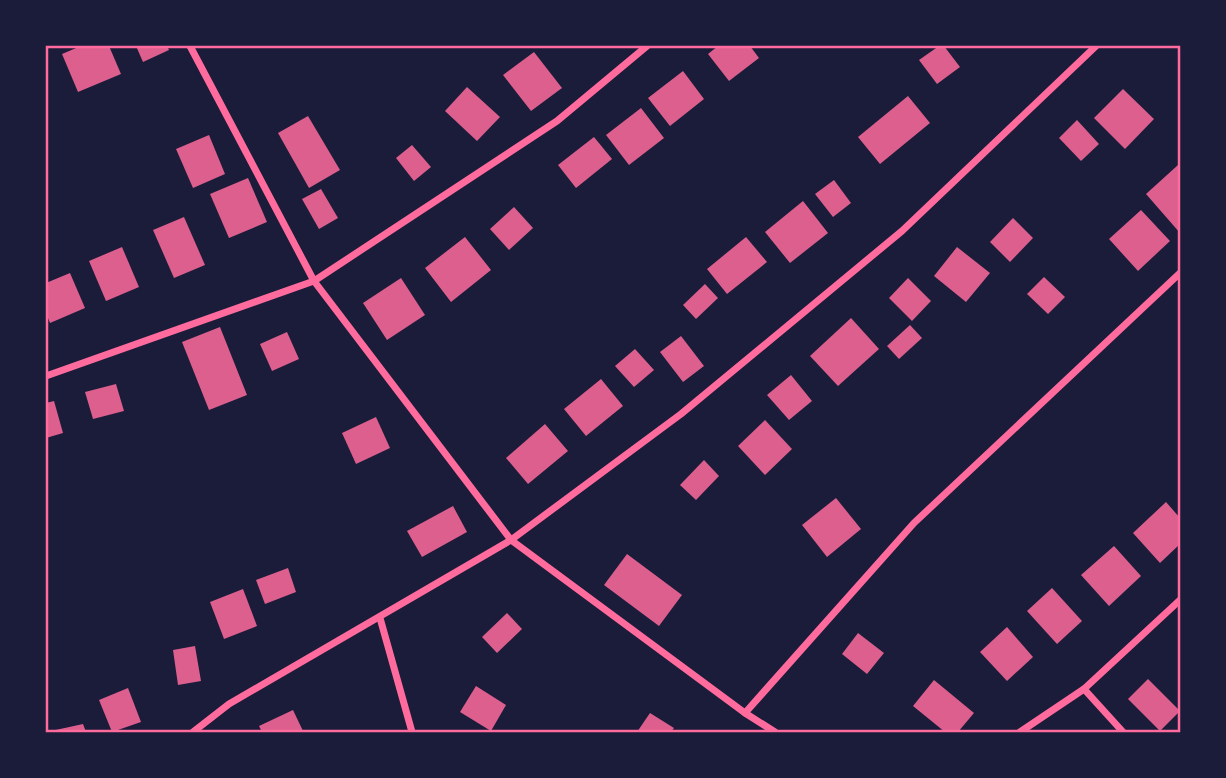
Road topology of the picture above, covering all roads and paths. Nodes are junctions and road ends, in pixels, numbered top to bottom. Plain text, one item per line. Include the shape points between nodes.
1 (190, 46) edge
2 (648, 46) edge
3 (1096, 46) edge
4 (1181, 273) edge
5 (314, 281) junction
6 (46, 376) edge
7 (510, 540) junction
8 (1181, 600) edge
9 (380, 618) junction
10 (1084, 690) junction
11 (745, 713) junction
12 (193, 733) edge
13 (412, 733) edge
14 (775, 733) edge
15 (1020, 733) edge
16 (1123, 733) edge

1 - 5 street
2 - 5 street via 557,121
3 - 7 street via 902,231 681,414
4 - 11 street via 914,523
5 - 6 street
5 - 7 street
7 - 9 street
7 - 11 street
8 - 10 street
9 - 12 street via 229,704
9 - 13 street
10 - 15 street
10 - 16 street
11 - 14 street

